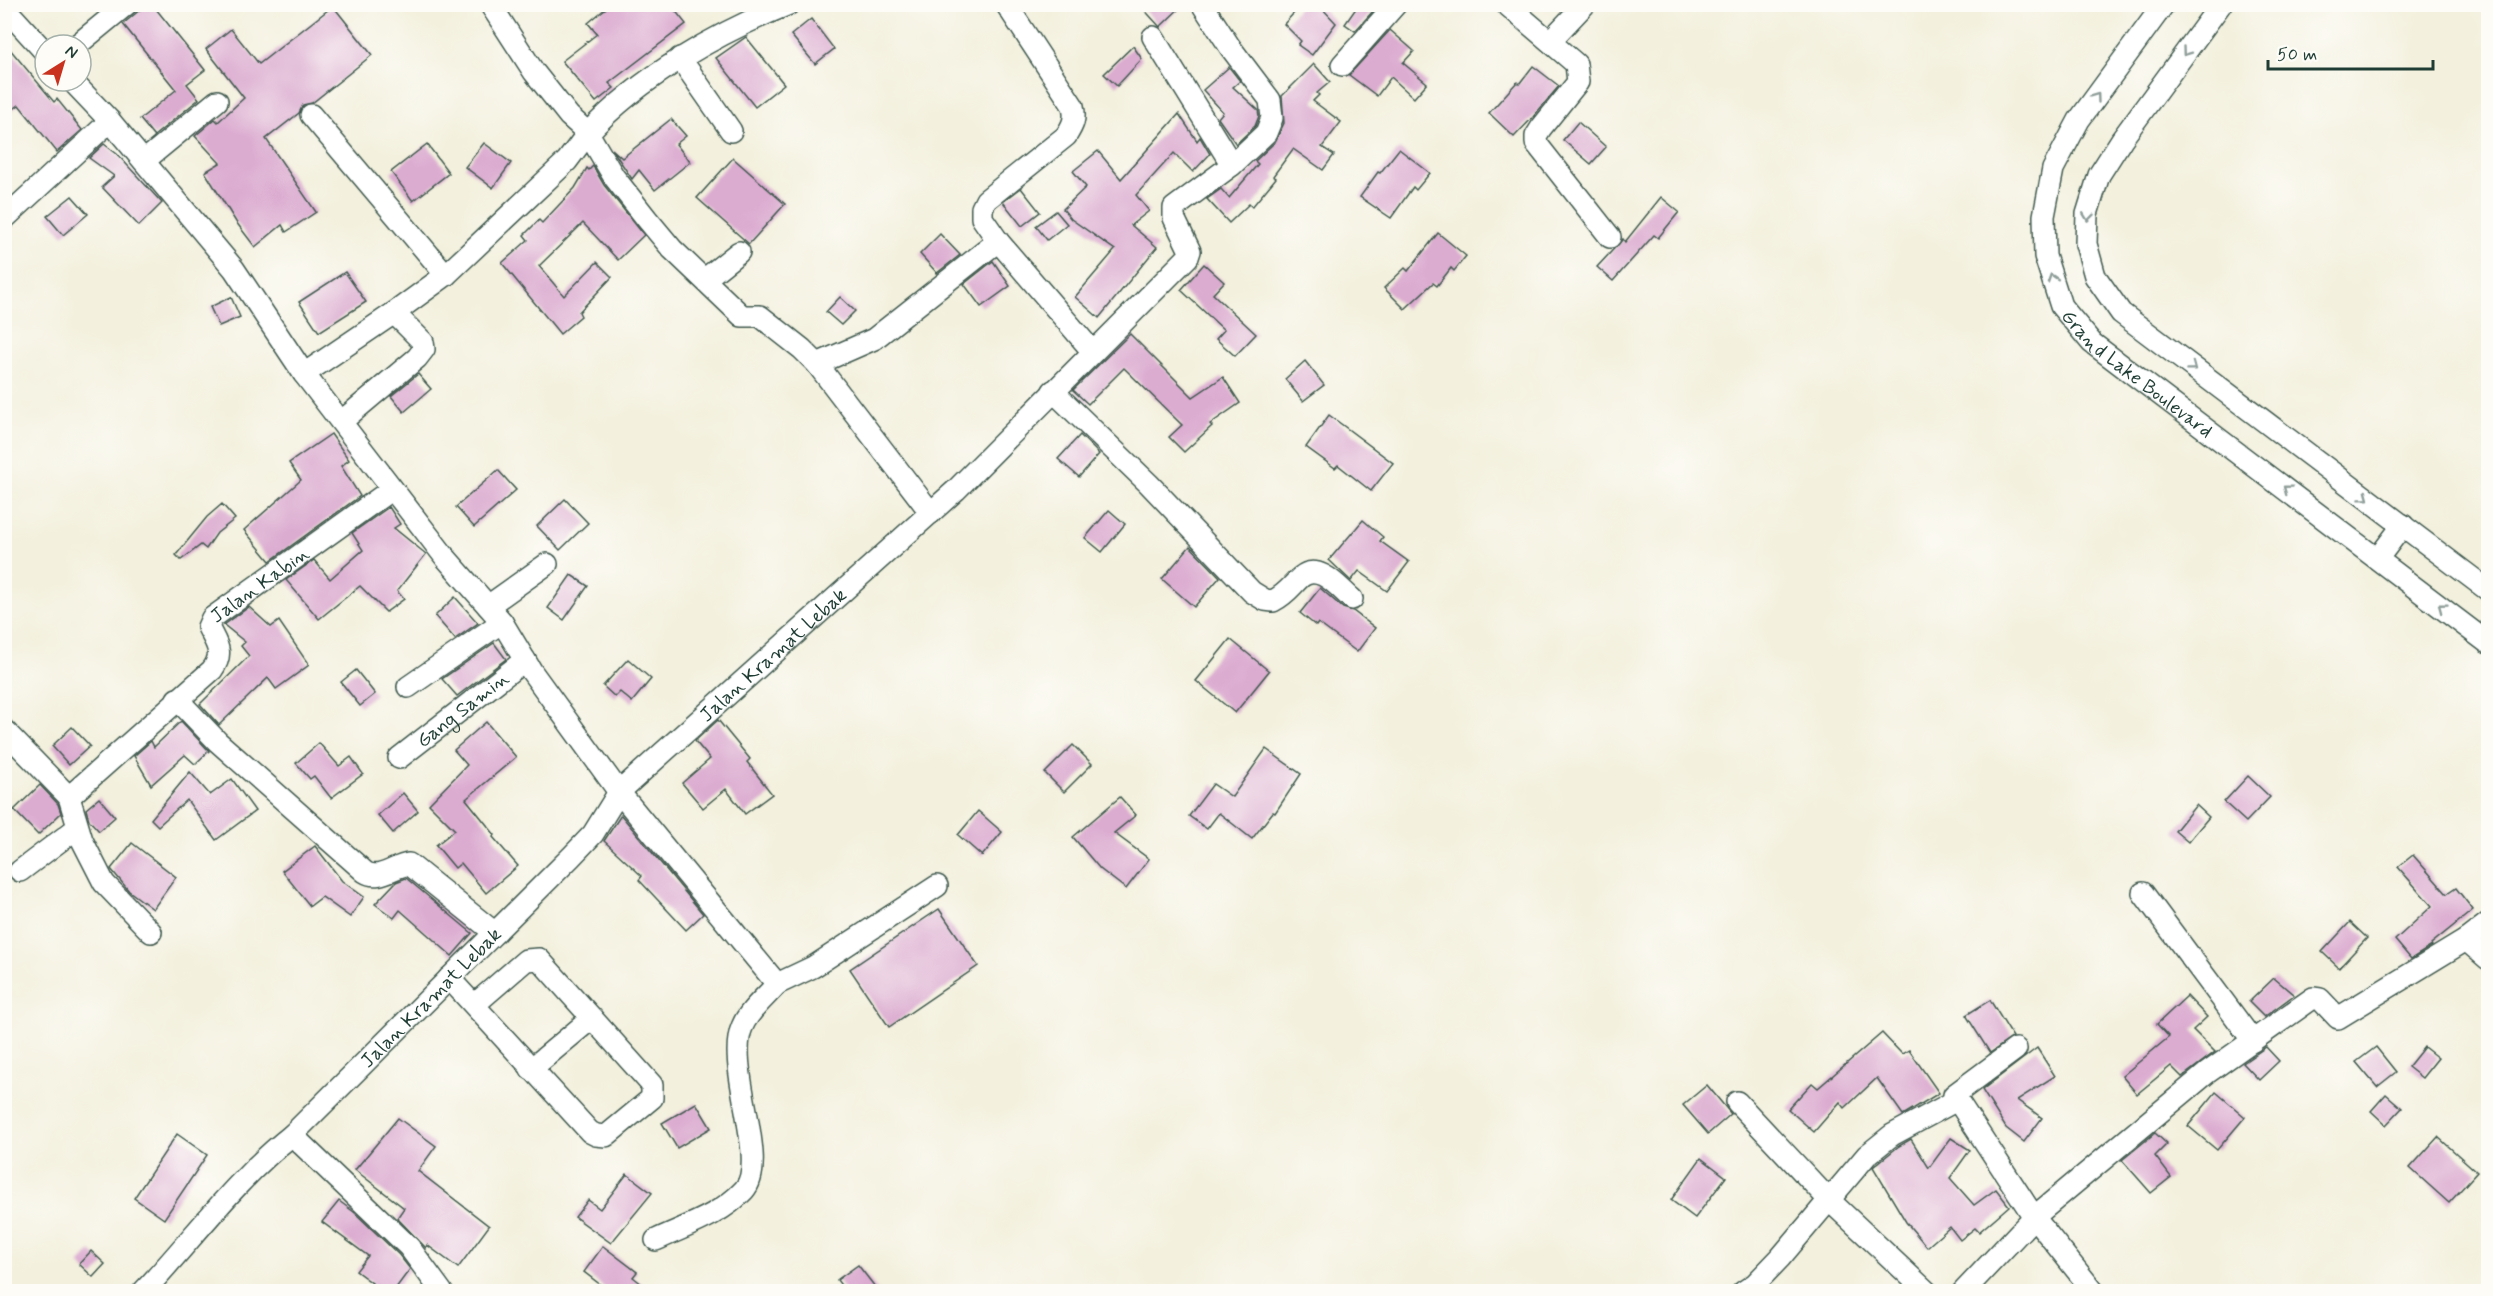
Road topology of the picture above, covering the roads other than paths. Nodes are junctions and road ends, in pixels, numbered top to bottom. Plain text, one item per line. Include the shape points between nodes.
1 (127, 4) edge
2 (490, 4) edge
3 (789, 4) edge
4 (1006, 4) edge
5 (1202, 4) edge
6 (1396, 4) edge
7 (1506, 4) edge
8 (1585, 4) edge
9 (2164, 4) edge
10 (2221, 4) edge
11 (4, 7) edge
12 (91, 33) edge
13 (1153, 38) dead end
14 (33, 39) edge
15 (1550, 41) junction
16 (680, 58) junction
17 (1342, 65) dead end
18 (83, 93) edge
19 (217, 101) dead end
20 (311, 115) dead end
21 (110, 121) junction
22 (731, 131) dead end
23 (588, 133) junction
24 (144, 161) junction
25 (1232, 165) junction
26 (4, 219) edge
27 (1611, 237) dead end
28 (998, 240) junction
29 (739, 252) dead end
30 (446, 275) junction
31 (705, 279) junction
32 (394, 313) junction
33 (1093, 352) junction
34 (817, 364) junction
35 (304, 374) junction
36 (1053, 391) junction
37 (342, 421) junction
38 (392, 489) junction
39 (931, 513) junction
40 (2403, 525) junction
41 (2378, 558) junction
42 (547, 564) dead end
43 (2488, 590) edge
44 (1352, 598) dead end
45 (488, 606) junction
46 (502, 622) junction
47 (2488, 643) edge
48 (525, 660) junction
49 (408, 687) dead end
50 (177, 699) junction
51 (4, 730) edge
52 (399, 758) dead end
53 (619, 792) junction
54 (69, 797) junction
55 (77, 828) junction
56 (20, 871) dead end
57 (938, 886) dead end
58 (2143, 893) dead end
59 (2488, 923) edge
60 (151, 932) dead end
61 (495, 933) junction
62 (2466, 940) junction
63 (2488, 959) edge
64 (449, 978) junction
65 (777, 984) junction
66 (474, 1005) junction
67 (592, 1018) junction
68 (2253, 1041) junction
69 (2016, 1049) dead end
70 (531, 1068) junction
71 (1955, 1101) junction
72 (1737, 1102) dead end
73 (292, 1135) junction
74 (1830, 1201) junction
75 (2034, 1216) junction
76 (656, 1240) dead end
77 (143, 1292) edge
78 (442, 1292) edge
79 (1743, 1292) edge
80 (1927, 1292) edge
81 (1964, 1292) edge
82 (2094, 1292) edge

1 - 12 street
2 - 23 street via 534,72
3 - 16 street
4 - 28 street via 1075,116 1066,136 986,200 982,218
5 - 25 street, Jalan Kramat Lebak via 1272,108 1271,126
6 - 17 street
7 - 15 street
8 - 15 street
41 -> 9 street, Grand Lake Boulevard via 2092,343 2061,306 2045,256 2044,216 2054,169 2079,120
10 -> 40 street, Grand Lake Boulevard via 2099,175 2087,214 2086,244 2095,276 2121,313
11 - 14 street
13 - 25 street
15 - 27 street via 1576,64 1578,82 1541,128 1536,143
16 - 22 street
16 - 23 street via 629,93
18 - 21 street
19 - 24 street
20 - 30 street
21 - 24 street
21 - 26 street
23 - 30 street via 567,161
23 - 31 street via 631,200 672,249
24 - 35 street via 234,269
25 - 33 street, Jalan Kramat Lebak via 1174,208 1174,218 1190,254
28 - 33 street
28 - 34 street via 874,339
29 - 31 street
30 - 32 street
31 - 34 street via 742,316 760,316
32 - 35 street
32 - 37 street via 423,342 424,349
33 - 36 street, Jalan Kramat Lebak
34 - 39 street
35 - 37 street
36 - 39 street, Jalan Kramat Lebak
36 - 44 street via 1252,592 1273,602 1313,571
37 - 38 street
38 - 45 street
38 - 50 street, Jalan Kabin via 212,618 208,627 220,652 218,661
39 - 53 street, Jalan Kramat Lebak
40 - 41 street
40 - 43 street, Grand Lake Boulevard
47 -> 41 street, Grand Lake Boulevard
42 - 45 street
45 - 46 street
46 - 48 street
46 - 49 street
48 - 52 street, Gang Samin
48 - 53 street
50 - 54 street, Jalan Kabin
50 - 61 street via 218,742 365,872 377,875 409,864
51 - 54 street
53 - 61 street, Jalan Kramat Lebak via 593,834
53 - 65 street
54 - 55 street
55 - 56 street
55 - 60 street via 104,883
57 - 65 street via 813,967
58 - 68 street
59 - 62 street
61 - 64 street, Jalan Kramat Lebak
62 - 63 street
62 - 68 street via 2338,1018 2320,999 2313,998
64 - 66 street
64 - 73 street, Jalan Kramat Lebak
65 - 76 street via 746,1020 739,1039 754,1158 746,1189 715,1214
66 - 67 street via 526,960 539,958
66 - 70 street
67 - 70 street
67 - 70 street via 652,1085 654,1091 648,1102 606,1136 596,1135
68 - 75 street via 2207,1073
69 - 71 street via 1957,1091
71 - 74 street via 1892,1135 1867,1155
71 - 75 street
72 - 74 street
73 - 77 street, Jalan Kramat Lebak via 214,1209
73 - 78 street via 409,1247
74 - 79 street via 1780,1258
74 - 80 street
75 - 81 street
75 - 82 street

